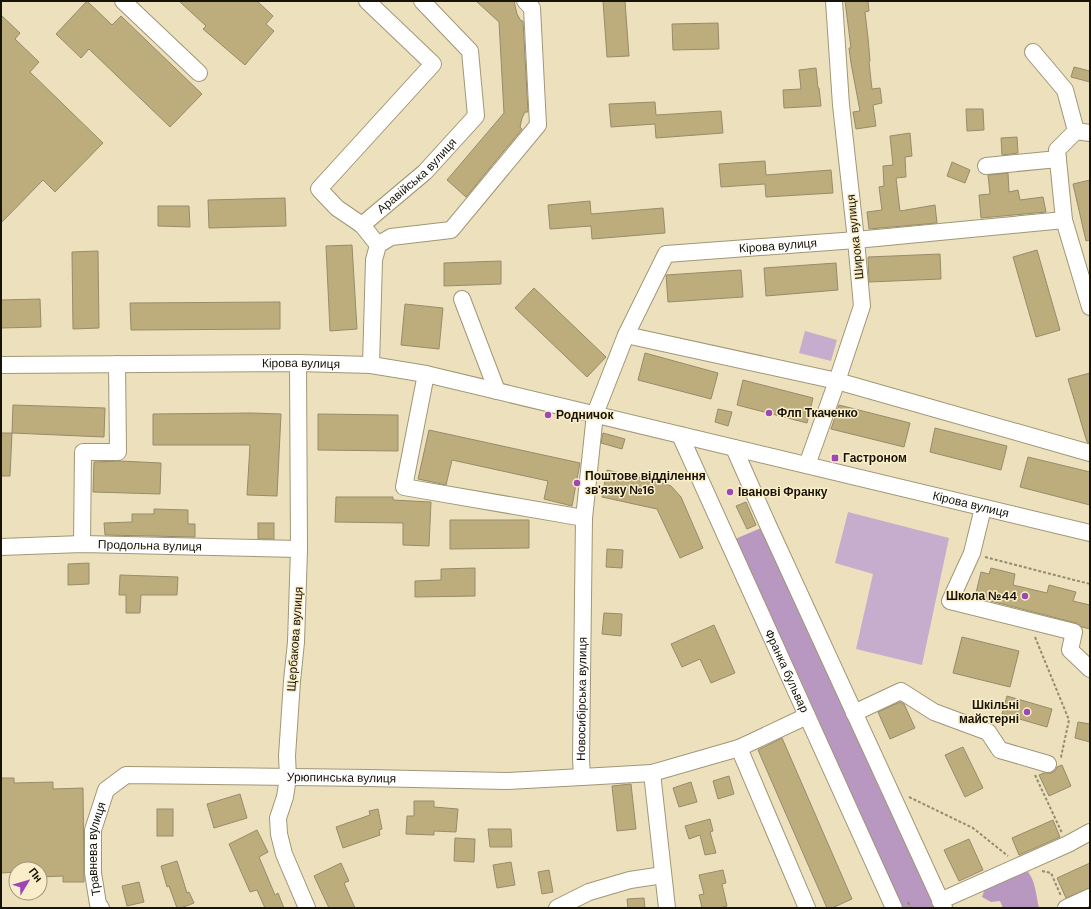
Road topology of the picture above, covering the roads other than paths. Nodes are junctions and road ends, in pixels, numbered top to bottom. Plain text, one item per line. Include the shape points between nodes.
1 (123, 1) edge
2 (367, 1) edge
3 (422, 1) edge
4 (525, 1) edge
5 (834, 1) edge
6 (1032, 52) dead end
7 (199, 73) dead end
8 (1083, 132) edge
9 (1058, 159) junction
10 (986, 166) dead end
11 (1064, 220) junction
12 (362, 225) junction
13 (856, 240) junction
14 (378, 246) junction
15 (462, 299) dead end
16 (1090, 307) edge
17 (626, 335) junction
18 (298, 363) junction
19 (116, 364) junction
20 (1, 365) edge
21 (370, 365) junction
22 (426, 374) junction
23 (837, 381) junction
24 (497, 391) junction
25 (595, 414) junction
26 (680, 435) junction
27 (734, 448) junction
28 (1090, 453) edge
29 (807, 465) junction
30 (984, 508) junction
31 (584, 518) junction
32 (1090, 533) edge
33 (82, 544) junction
34 (1, 547) edge
35 (299, 549) junction
36 (1090, 669) edge
37 (854, 713) junction
38 (807, 716) junction
39 (739, 748) junction
40 (1048, 764) road end
41 (652, 773) junction
42 (288, 777) junction
43 (582, 777) junction
44 (106, 790) joint
45 (1090, 832) edge
46 (663, 875) junction
47 (1090, 897) edge
48 (942, 906) edge
49 (101, 908) edge
50 (307, 908) edge
51 (557, 908) edge
52 (667, 908) edge
53 (807, 908) edge
54 (894, 908) edge
55 (1066, 908) edge

1 - 7 street
2 - 12 street via 433,64 319,189 337,208
3 - 12 street, Аравійська вулиця via 470,50 476,116 425,172
4 - 14 street via 532,8 538,125 451,230 391,237
5 - 13 street, Широка вулиця via 841,105
6 - 8 street via 1065,90
8 - 9 street via 1057,150
9 - 10 street
9 - 11 street
11 - 13 street, Кірова вулиця
11 - 16 street
12 - 14 street
13 - 17 street, Кірова вулиця via 666,254
13 - 23 street, Широка вулиця via 862,306
14 - 21 street via 374,260
15 - 24 street
17 - 23 street
17 - 25 street, Кірова вулиця
18 - 19 street, Кірова вулиця
18 - 21 street, Кірова вулиця
18 - 35 street, Щербакова вулиця
19 - 20 street, Кірова вулиця
19 - 33 street via 118,452 83,452
21 - 22 street, Кірова вулиця
22 - 24 street, Кірова вулиця
22 - 31 street via 404,487
23 - 28 street
23 - 29 street, Широка вулиця
24 - 25 street, Кірова вулиця
25 - 26 street, Кірова вулиця
25 - 31 street, Новосибірська вулиця
26 - 27 street, Кірова вулиця
26 - 38 street, Франка бульвар
27 - 29 street, Кірова вулиця
27 - 37 street
29 - 30 street, Кірова вулиця
30 - 32 street, Кірова вулиця
30 - 36 street via 972,553 950,602 1074,632 1070,650
31 - 43 street, Новосибірська вулиця
33 - 34 street, Продольна вулиця
33 - 35 street, Продольна вулиця
35 - 42 street, Щербакова вулиця via 296,642 287,756
37 - 40 street via 901,691 934,712 988,732 1000,750
37 - 48 street
38 - 39 street, Новосибірська вулиця
38 - 54 street, Франка бульвар
39 - 41 street, Новосибірська вулиця
39 - 53 street
41 - 43 street, Новосибірська вулиця
41 - 46 street
42 - 43 street, Урюпинська вулиця via 506,781
42 - 44 street, Урюпинська вулиця via 126,774
42 - 50 street, Щербакова вулиця via 278,818 279,834 284,854
44 - 49 street, Травнева вулиця via 93,830 93,873 98,904
45 - 48 street
46 - 51 street via 630,880 589,892
46 - 52 street
47 - 55 street

